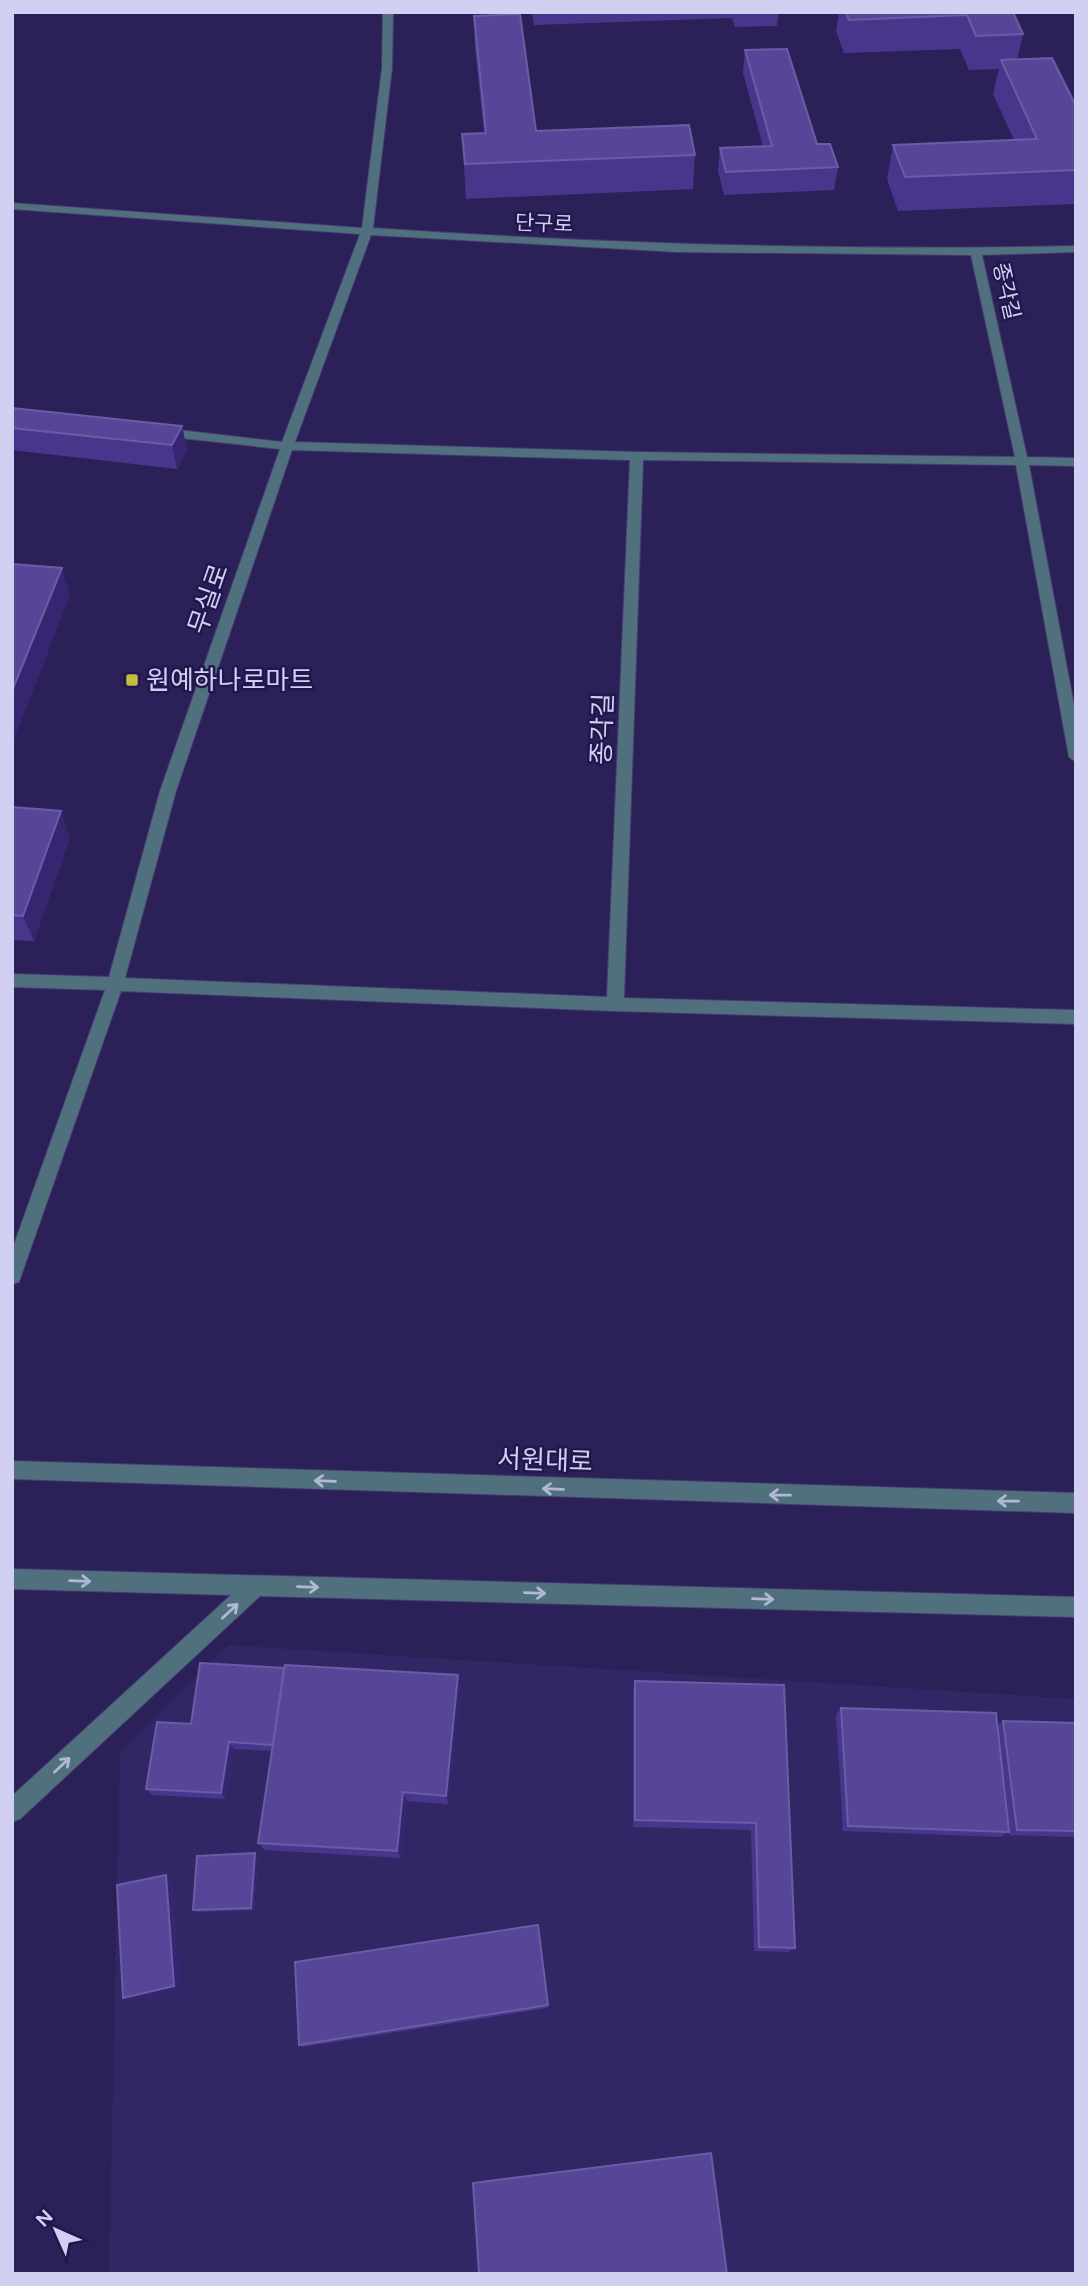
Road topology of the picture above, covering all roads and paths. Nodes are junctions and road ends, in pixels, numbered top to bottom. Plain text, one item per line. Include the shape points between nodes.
1 (388, 12) edge
2 (12, 206) edge
3 (367, 231) junction
4 (1076, 249) edge
5 (976, 253) junction
6 (142, 429) edge
7 (287, 446) junction
8 (637, 456) junction
9 (1022, 462) junction
10 (1076, 463) edge
11 (1076, 757) edge
12 (12, 980) edge
13 (114, 985) junction
14 (615, 1004) junction
15 (1076, 1017) edge
16 (12, 1276) edge
17 (12, 1469) edge
18 (1076, 1503) edge
19 (12, 1579) edge
20 (257, 1585) junction
21 (1076, 1607) edge
22 (12, 1811) edge

1 - 3 street, 무실로 via 387,68
2 - 3 street, 단구로
3 - 5 street, 단구로 via 511,242
3 - 7 street, 무실로
4 - 5 street, 단구로
5 - 9 street, 종각길
6 - 7 street
7 - 8 street
7 - 13 street, 무실로 via 168,791
8 - 9 street
8 - 14 street, 종각길
9 - 10 street
9 - 11 street, 종각길
12 - 13 street
13 - 14 street
13 - 16 street, 무실로
14 - 15 street
18 -> 17 street, 서원대로
19 -> 20 street
20 -> 21 street
22 -> 20 street

